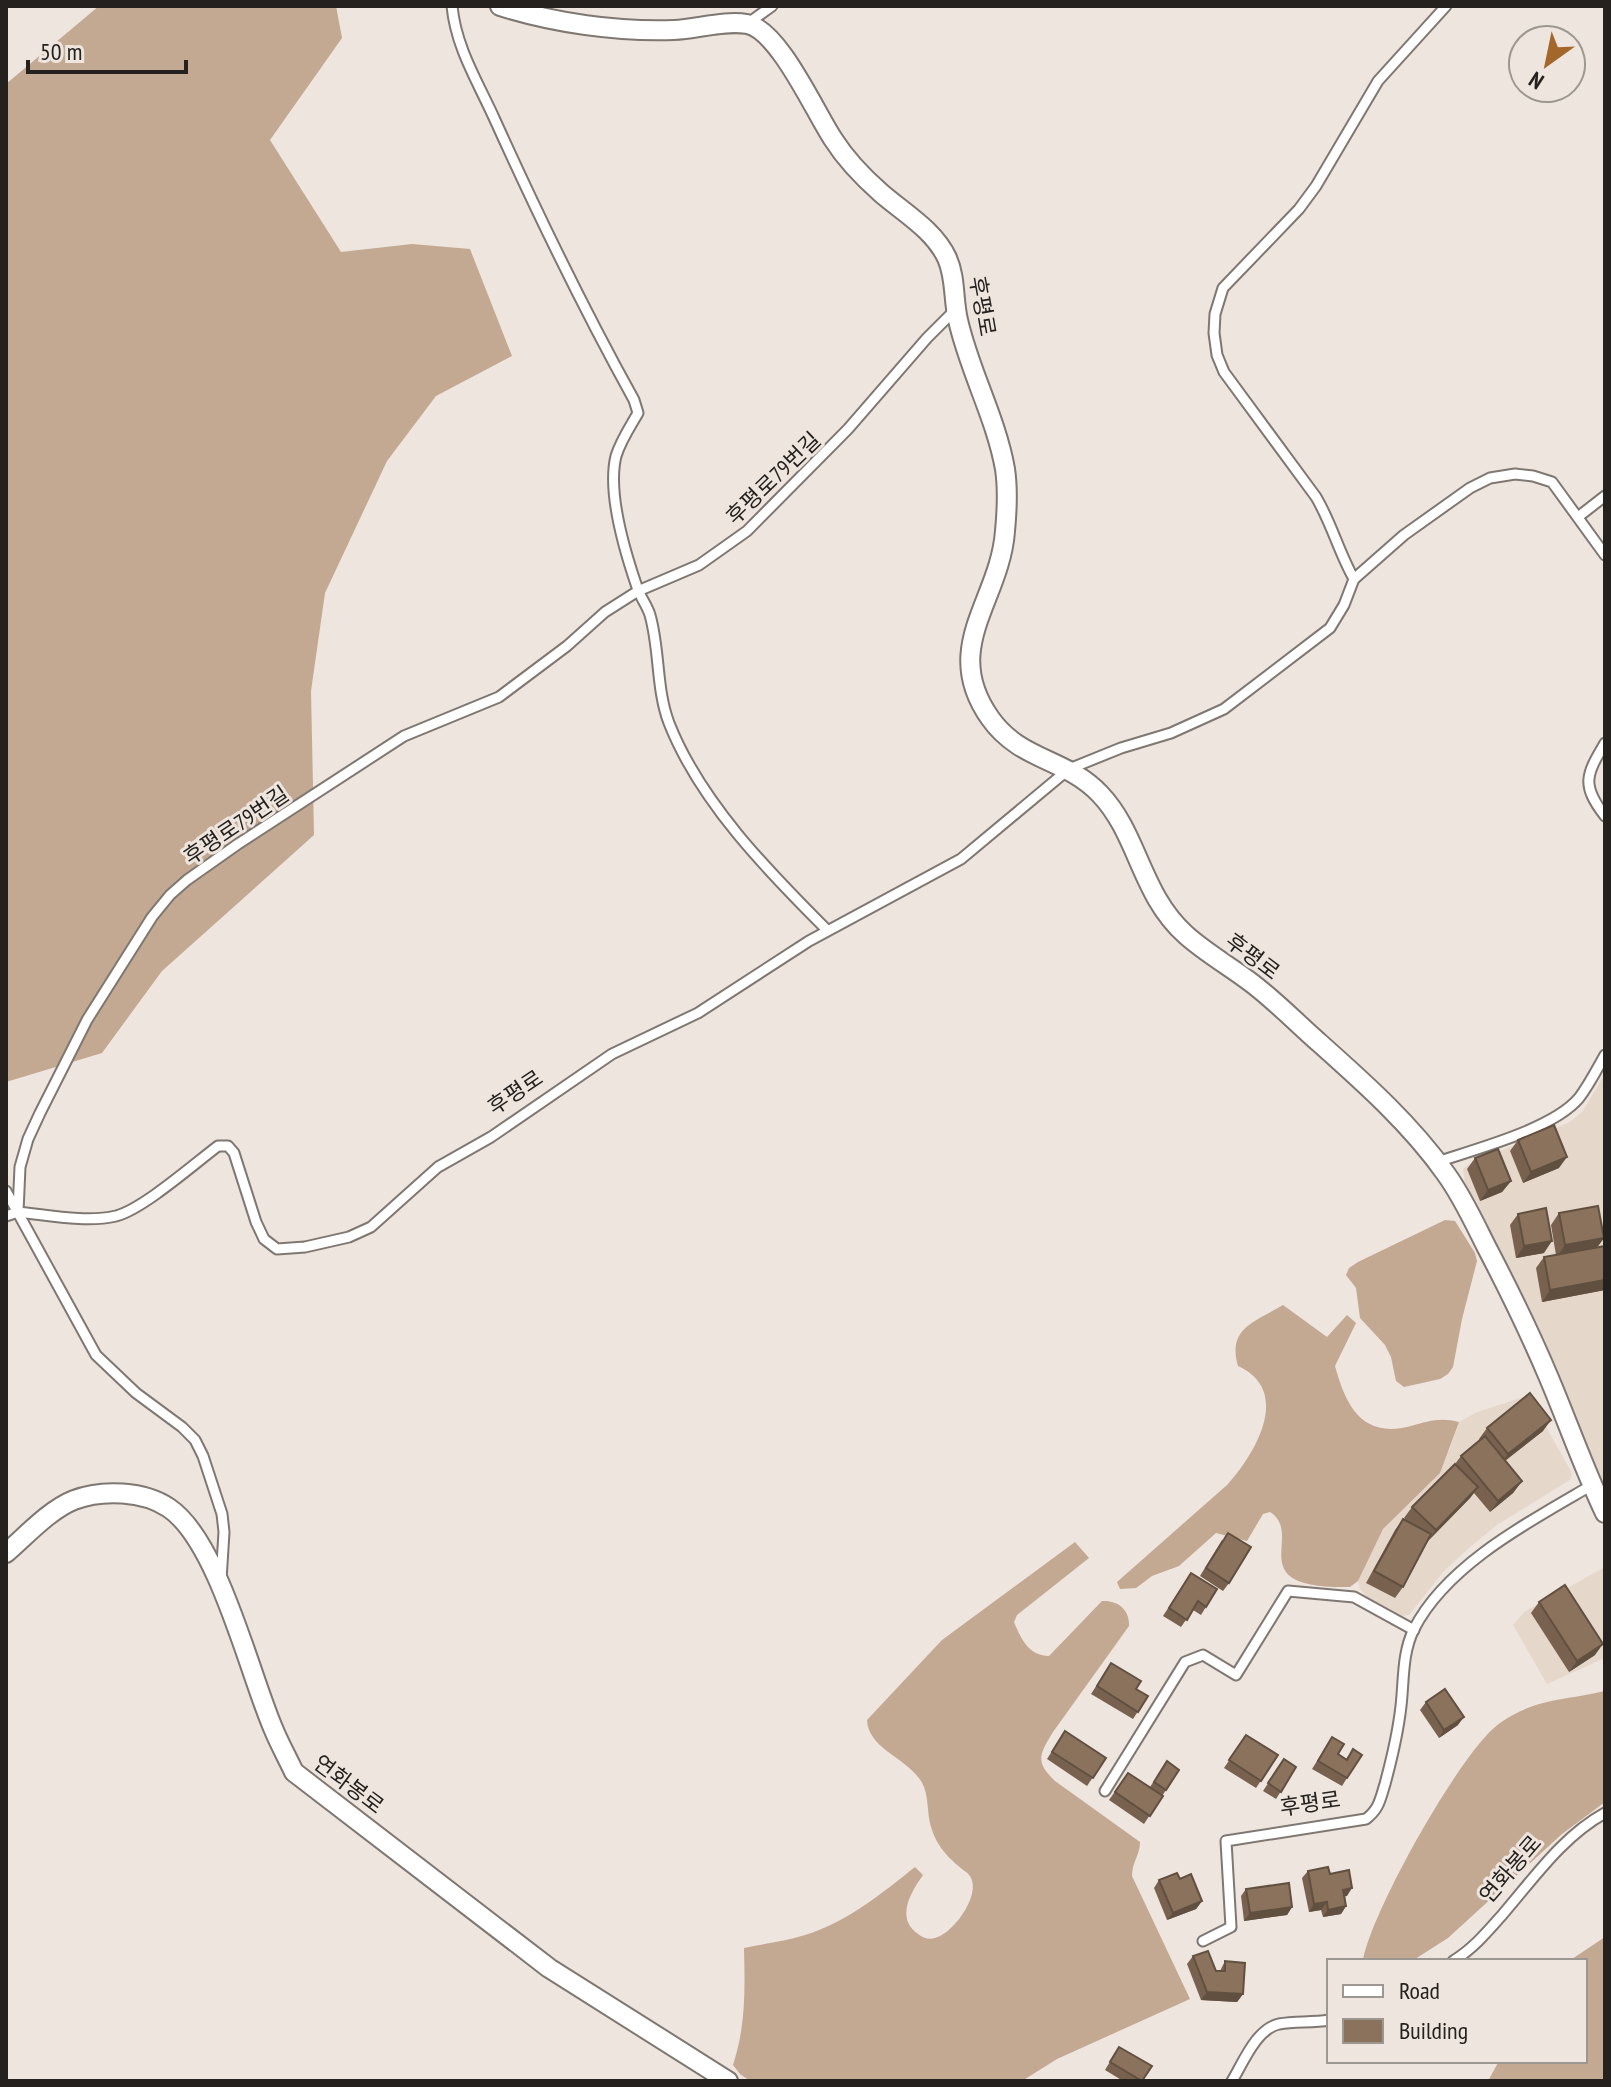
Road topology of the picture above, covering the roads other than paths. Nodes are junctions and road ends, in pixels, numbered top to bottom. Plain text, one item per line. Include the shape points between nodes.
1 (452, 6) edge
2 (500, 6) edge
3 (772, 6) edge
4 (1446, 6) edge
5 (747, 24) junction
6 (956, 309) junction
7 (1605, 496) edge
8 (1578, 517) junction
9 (1605, 555) edge
10 (1354, 579) junction
11 (638, 591) junction
12 (1605, 743) edge
13 (1069, 769) junction
14 (1605, 816) edge
15 (827, 930) junction
16 (1605, 1055) edge
17 (1437, 1162) junction
18 (6, 1191) edge
19 (18, 1212) junction
20 (6, 1216) edge
21 (1592, 1485) junction
22 (1605, 1513) edge
23 (6, 1553) edge
24 (220, 1587) junction
25 (1414, 1630) junction
26 (1105, 1791) dead end
27 (1605, 1813) edge
28 (1203, 1941) dead end
29 (1456, 1959) edge
30 (1327, 2020) edge
31 (728, 2081) edge
32 (1232, 2081) edge

1 - 11 lane via 465,60 568,279 634,400 638,413 615,459 615,488
2 - 5 street via 637,30
3 - 5 lane
4 - 10 lane via 1378,81 1316,186 1223,288 1215,314 1217,355 1224,372 1328,516
5 - 6 street, 후평로 via 775,44 857,169 946,255
6 - 11 lane, 후평로79번길 via 747,531 699,565
6 - 13 street, 후평로 via 1004,466 1008,504 1004,543 969,648 971,674 979,699 1006,736 1029,753
7 - 8 lane
8 - 9 lane, 후평로
8 - 10 lane, 후평로 via 1552,482 1515,474 1490,478 1445,504
10 - 13 lane, 후평로 via 1330,628 1224,709
11 - 15 lane via 649,614 669,723 689,761 726,821
11 - 19 lane, 후평로79번길 via 499,697 404,736 170,895 87,1020 40,1113 20,1167
12 - 14 lane via 1587,785
13 - 15 lane, 후평로 via 961,859
13 - 17 street, 후평로 via 1115,810 1145,880 1185,935 1255,986 1341,1062
15 - 19 lane, 후평로 via 698,1013 612,1054 438,1167 371,1227 349,1237 277,1249 264,1239 228,1146 218,1146 119,1215
16 - 17 lane via 1578,1098 1560,1115
17 - 21 street, 후평로 via 1509,1290
18 - 19 lane
19 - 20 lane
19 - 24 lane via 96,1355 195,1440 222,1514
21 - 22 street, 후평로
21 - 25 lane, 후평로 via 1491,1548 1443,1589
23 - 24 street, 연화봉로 via 73,1501 117,1493 148,1498 185,1522
24 - 31 street, 연화봉로 via 294,1772 549,1968
25 - 26 lane via 1354,1597 1288,1591 1236,1675 1203,1655 1185,1662
25 - 28 lane, 후평로 via 1405,1655 1396,1746 1377,1811 1366,1819 1226,1841 1231,1927
27 - 29 lane, 연화봉로 via 1560,1848 1476,1944
30 - 32 lane via 1268,2028

